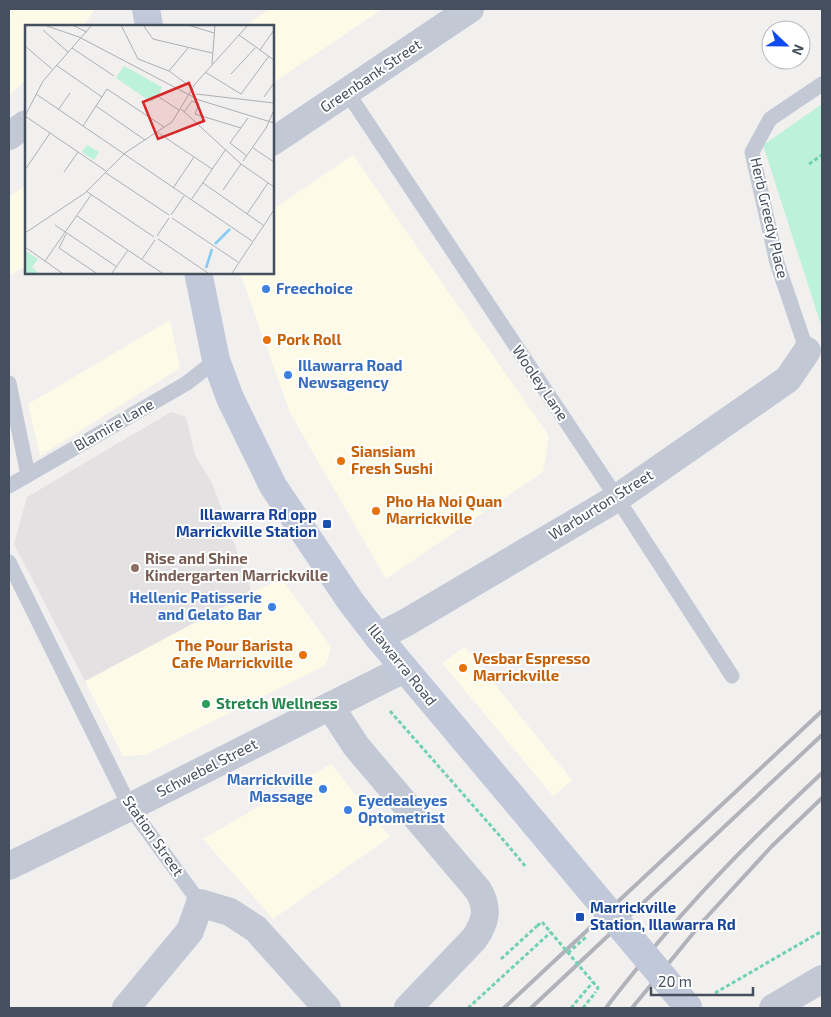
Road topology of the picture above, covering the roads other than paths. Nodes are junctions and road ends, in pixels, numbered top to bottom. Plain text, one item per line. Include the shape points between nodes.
1 (146, 9) edge
2 (470, 9) edge
3 (149, 25) edge
4 (822, 84) edge
5 (347, 92) junction
6 (25, 125) edge
7 (9, 136) edge
8 (274, 141) edge
9 (198, 274) edge
10 (807, 351) joint
11 (216, 360) junction
12 (9, 383) edge
13 (28, 475) junction
14 (9, 486) edge
15 (616, 498) junction
16 (9, 562) edge
17 (378, 637) junction
18 (404, 669) junction
19 (732, 676) dead end
20 (330, 706) junction
21 (130, 807) junction
22 (9, 866) edge
23 (200, 903) junction
24 (822, 979) edge
25 (696, 1004) edge
26 (126, 1008) edge
27 (327, 1008) edge
28 (408, 1008) edge
29 (773, 1008) edge

1 - 3 main road
2 - 5 street, Greenbank Street
4 - 10 lane, Herb Greedy Place via 770,119 752,152 777,263
5 - 8 street, Greenbank Street
5 - 15 lane, Wooley Lane
6 - 7 street
9 - 11 main road, Illawarra Road
10 - 15 street, Warburton Street via 788,380
11 - 13 lane, Blamire Lane via 187,383
11 - 17 main road, Illawarra Road via 230,398 273,486
12 - 13 lane
13 - 14 lane, Blamire Lane
15 - 17 street, Warburton Street
15 - 19 lane, Wooley Lane
16 - 21 lane, Station Street
17 - 18 main road, Illawarra Road
18 - 20 street, Schwebel Street
18 - 25 main road, Illawarra Road, bridge via 535,824
20 - 21 street, Schwebel Street
20 - 28 street via 356,746 483,898 486,917 482,928
21 - 22 street, Schwebel Street
21 - 23 lane, Station Street
23 - 26 street via 190,931
23 - 27 street via 230,912 256,929
24 - 29 street

